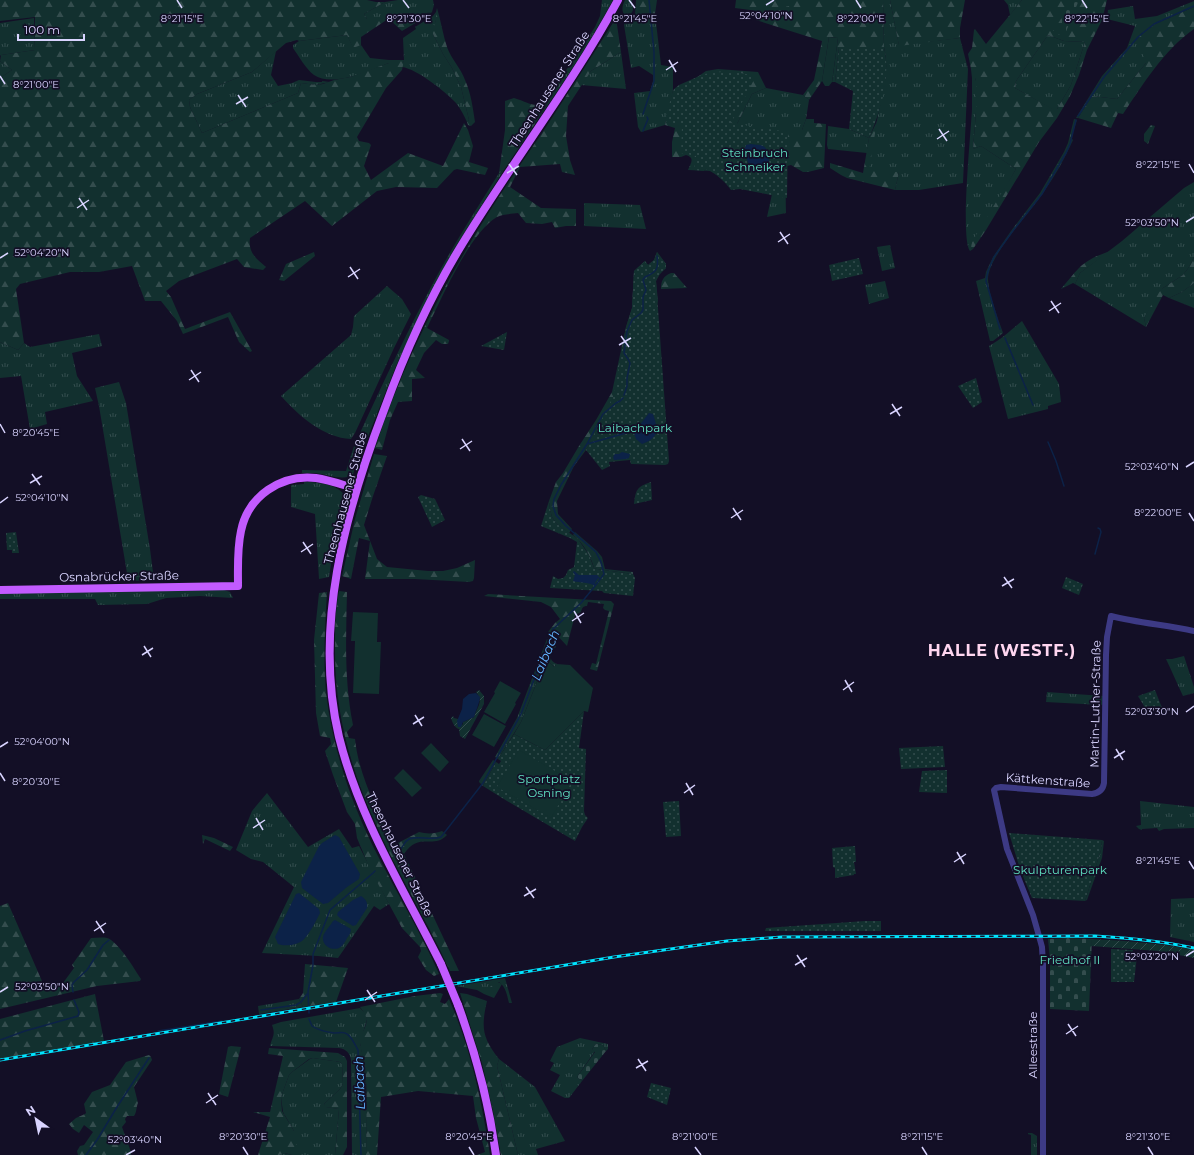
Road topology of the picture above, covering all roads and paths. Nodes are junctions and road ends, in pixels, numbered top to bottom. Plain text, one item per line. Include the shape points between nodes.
1 (618, 0) edge
2 (357, 489) junction
3 (0, 590) edge
4 (1193, 630) edge
5 (995, 789) joint
6 (1100, 792) joint
7 (496, 1155) edge
8 (1043, 1155) edge

1 - 2 main road, Theenhausener Straße via 590,49 458,252 432,299 398,373 372,440
2 - 3 main road, Osnabrücker Straße via 326,480 302,478 290,479 266,491 251,507 241,530 238,586
2 - 7 main road, Theenhausener Straße, bridge via 337,571 333,599 330,638 336,724 355,788 368,821 441,964 458,1006 479,1069
4 - 6 street, Martin-Luther-Straße via 1111,616 1106,655 1104,787
5 - 6 street, Kättkenstraße via 1015,788 1092,794
5 - 8 street, Alleestraße via 1007,849 1033,915 1042,947

